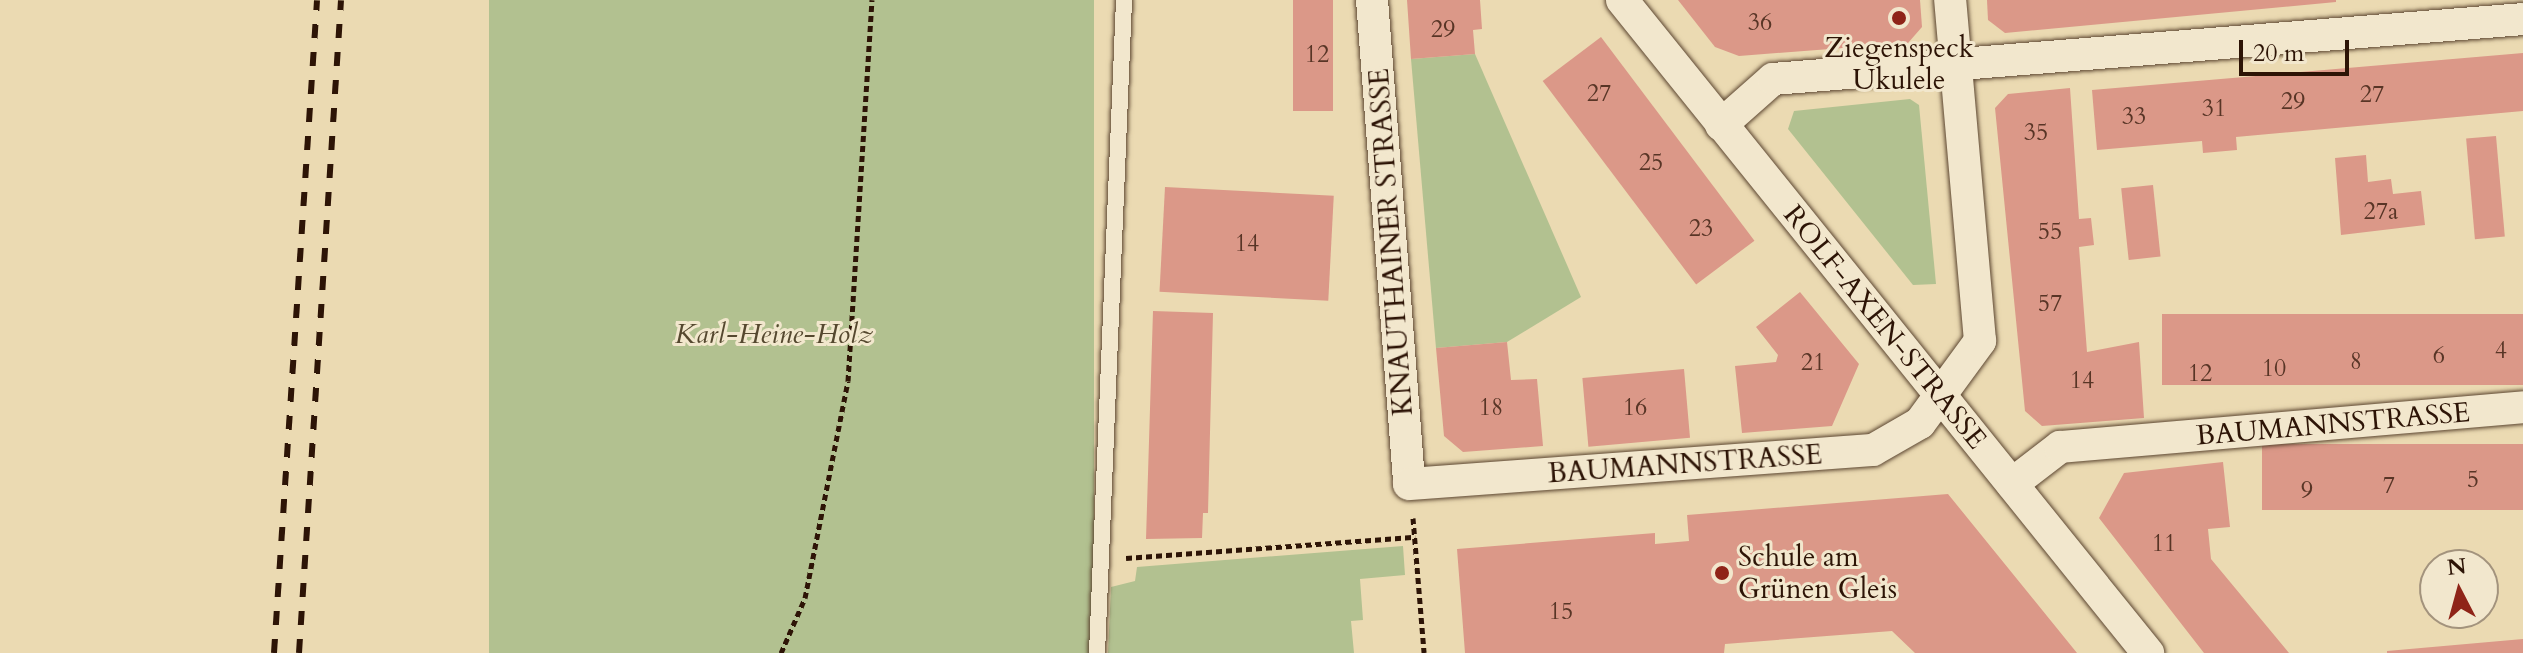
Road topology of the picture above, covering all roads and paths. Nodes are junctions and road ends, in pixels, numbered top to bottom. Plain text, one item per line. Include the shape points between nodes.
1 (872, 0) edge
2 (1124, 0) edge
3 (1372, 0) edge
4 (1622, 0) edge
5 (1950, 0) edge
6 (2523, 19) edge
7 (1955, 60) junction
8 (1721, 125) junction
9 (1942, 399) junction
10 (2523, 407) edge
11 (1409, 484) joint
12 (2012, 484) junction
13 (1101, 559) junction
14 (781, 653) edge
15 (1097, 653) edge
16 (1424, 653) edge
17 (2148, 653) edge

1 - 14 path via 848,381 805,598
2 - 13 lane
3 - 11 street, KNAUTHAINER STRASSE
4 - 8 street, ROLF-AXEN-STRASSE
5 - 7 street, BAUMANNSTRASSE
6 - 7 street
7 - 8 street via 1773,79
7 - 9 street, BAUMANNSTRASSE via 1980,341
8 - 9 street, ROLF-AXEN-STRASSE
9 - 11 street, BAUMANNSTRASSE via 1896,441 1873,450
9 - 12 street, ROLF-AXEN-STRASSE
10 - 12 street, BAUMANNSTRASSE via 2060,447
12 - 17 street, ROLF-AXEN-STRASSE
13 - 15 lane
13 - 16 path via 1415,537

